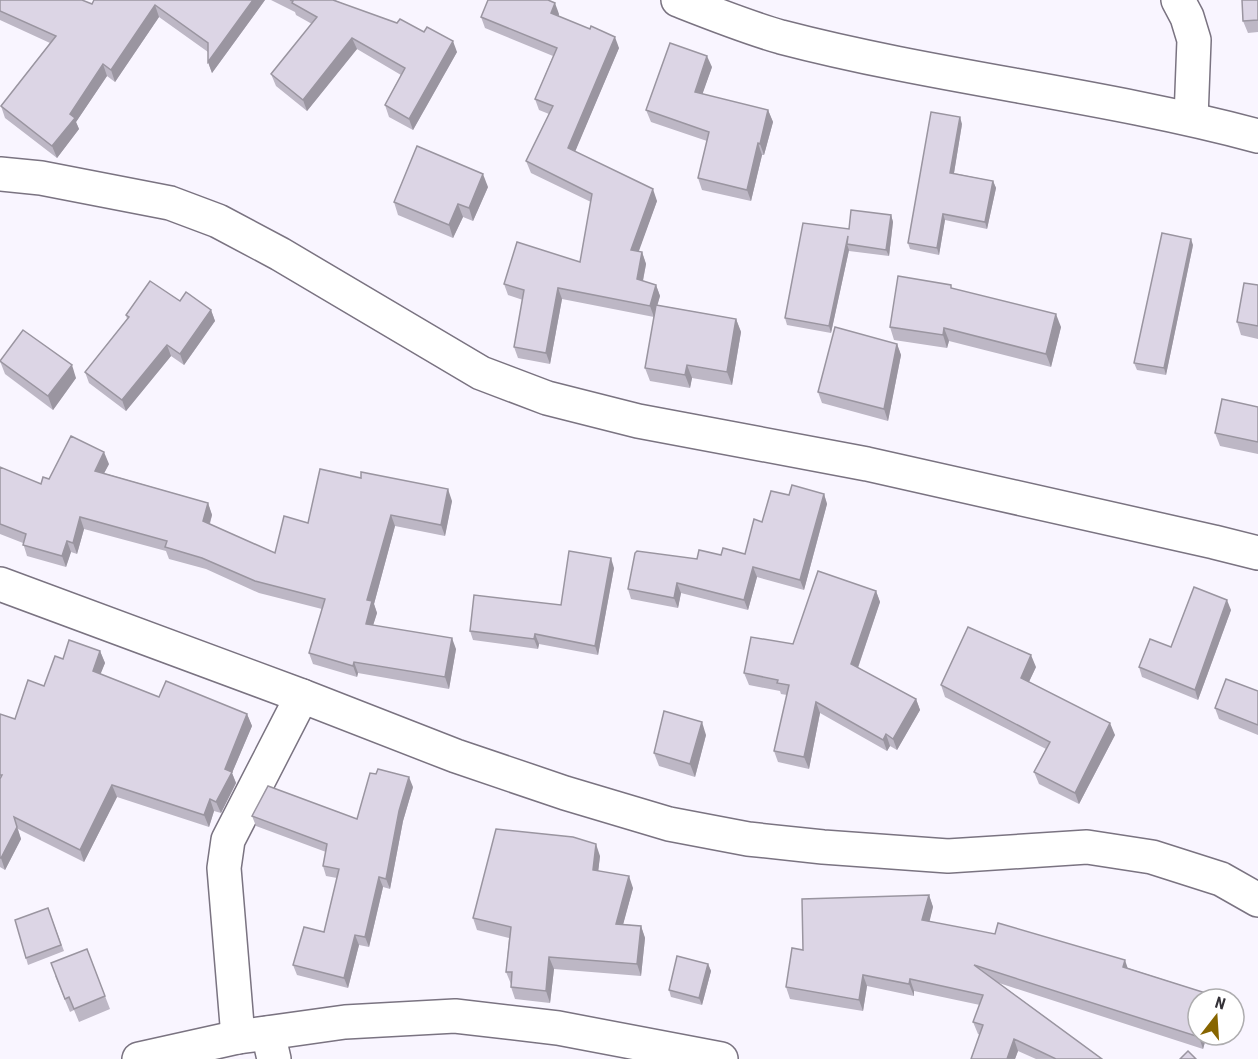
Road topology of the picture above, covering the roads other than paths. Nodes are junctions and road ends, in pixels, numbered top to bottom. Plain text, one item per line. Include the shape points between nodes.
1 (678, 0) edge
2 (1178, 0) edge
3 (1191, 118) junction
4 (1258, 136) edge
5 (0, 174) edge
6 (1258, 553) edge
7 (0, 584) edge
8 (302, 696) junction
9 (1258, 900) edge
10 (260, 1043) edge
11 (139, 1059) edge
12 (721, 1059) edge

1 - 3 street via 779,36 874,58
2 - 3 street via 1194,40
3 - 4 street
5 - 6 street via 170,203 218,221 481,373 547,398 638,421 867,464
7 - 8 street
8 - 9 street via 467,760 669,824 769,841 948,856 1087,847 1161,860 1221,879
8 - 10 street via 240,813 228,840 224,868
10 - 11 street
10 - 12 street via 345,1022 455,1016 558,1028

